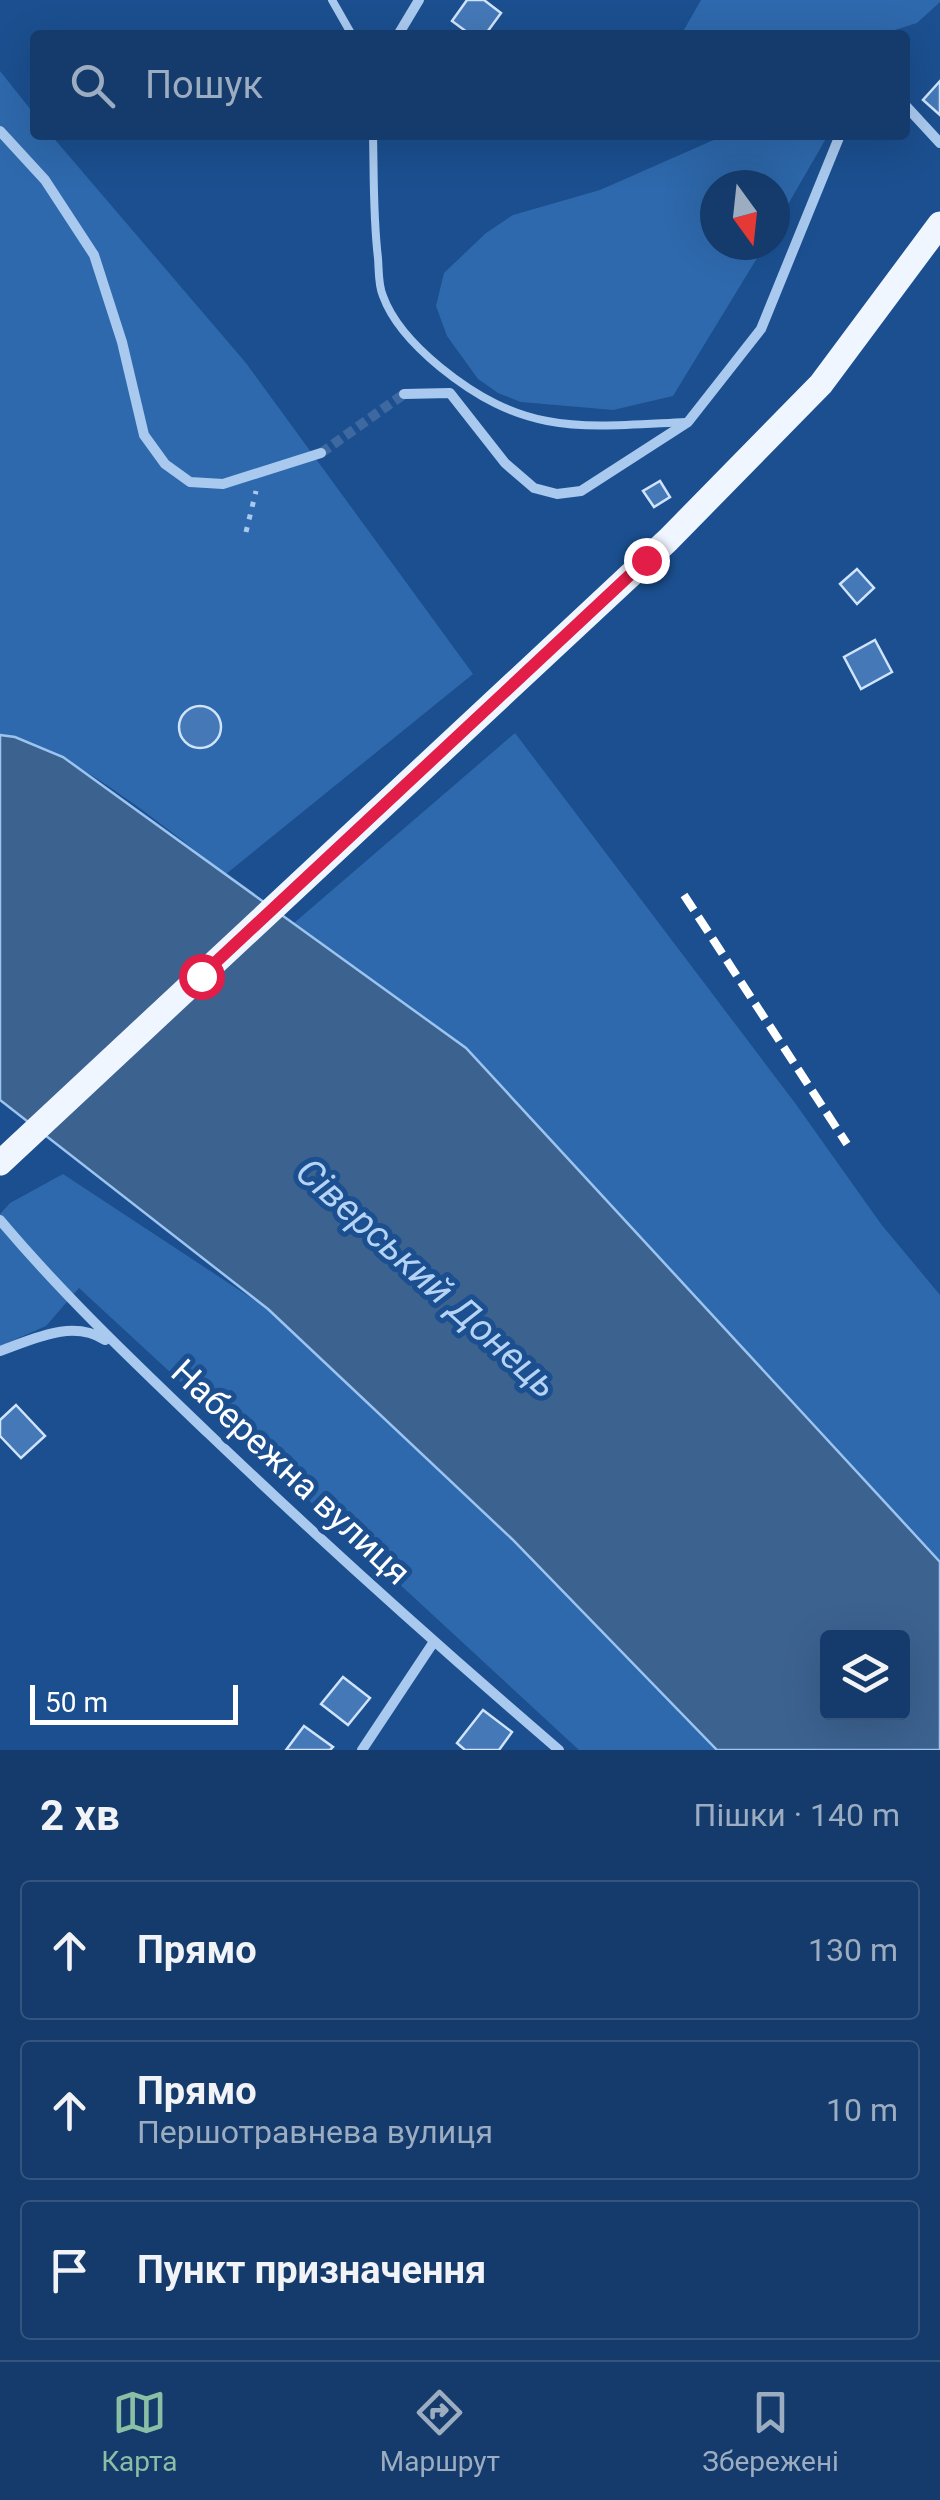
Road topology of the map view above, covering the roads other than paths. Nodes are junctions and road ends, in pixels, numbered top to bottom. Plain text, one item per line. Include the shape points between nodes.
1 (332, 0) edge
2 (419, 0) edge
3 (349, 30) edge
4 (401, 30) edge
5 (910, 111) edge
6 (0, 131) edge
7 (374, 140) edge
8 (838, 140) edge
9 (940, 144) edge
10 (940, 224) edge
11 (404, 394) tunnel mouth
12 (688, 422) junction
13 (321, 453) tunnel mouth
14 (0, 1163) edge
15 (0, 1220) edge
16 (0, 1351) edge
17 (122, 1352) junction
18 (433, 1643) junction
19 (362, 1750) edge
20 (559, 1750) edge

1 - 3 lane
2 - 4 street
5 - 9 street
6 - 13 street via 45,180 94,256 144,435 164,464 190,482 224,484
7 - 12 lane via 382,294 426,355 471,392 515,414 592,428
8 - 12 street via 761,329
10 - 14 main road via 821,384 668,540
11 - 12 street via 450,393 505,464 534,488 558,494 581,491
15 - 17 street, Набережна вулиця
16 - 17 street via 57,1331 92,1332
17 - 18 street, Набережна вулиця
18 - 19 street
18 - 20 street, Набережна вулиця

